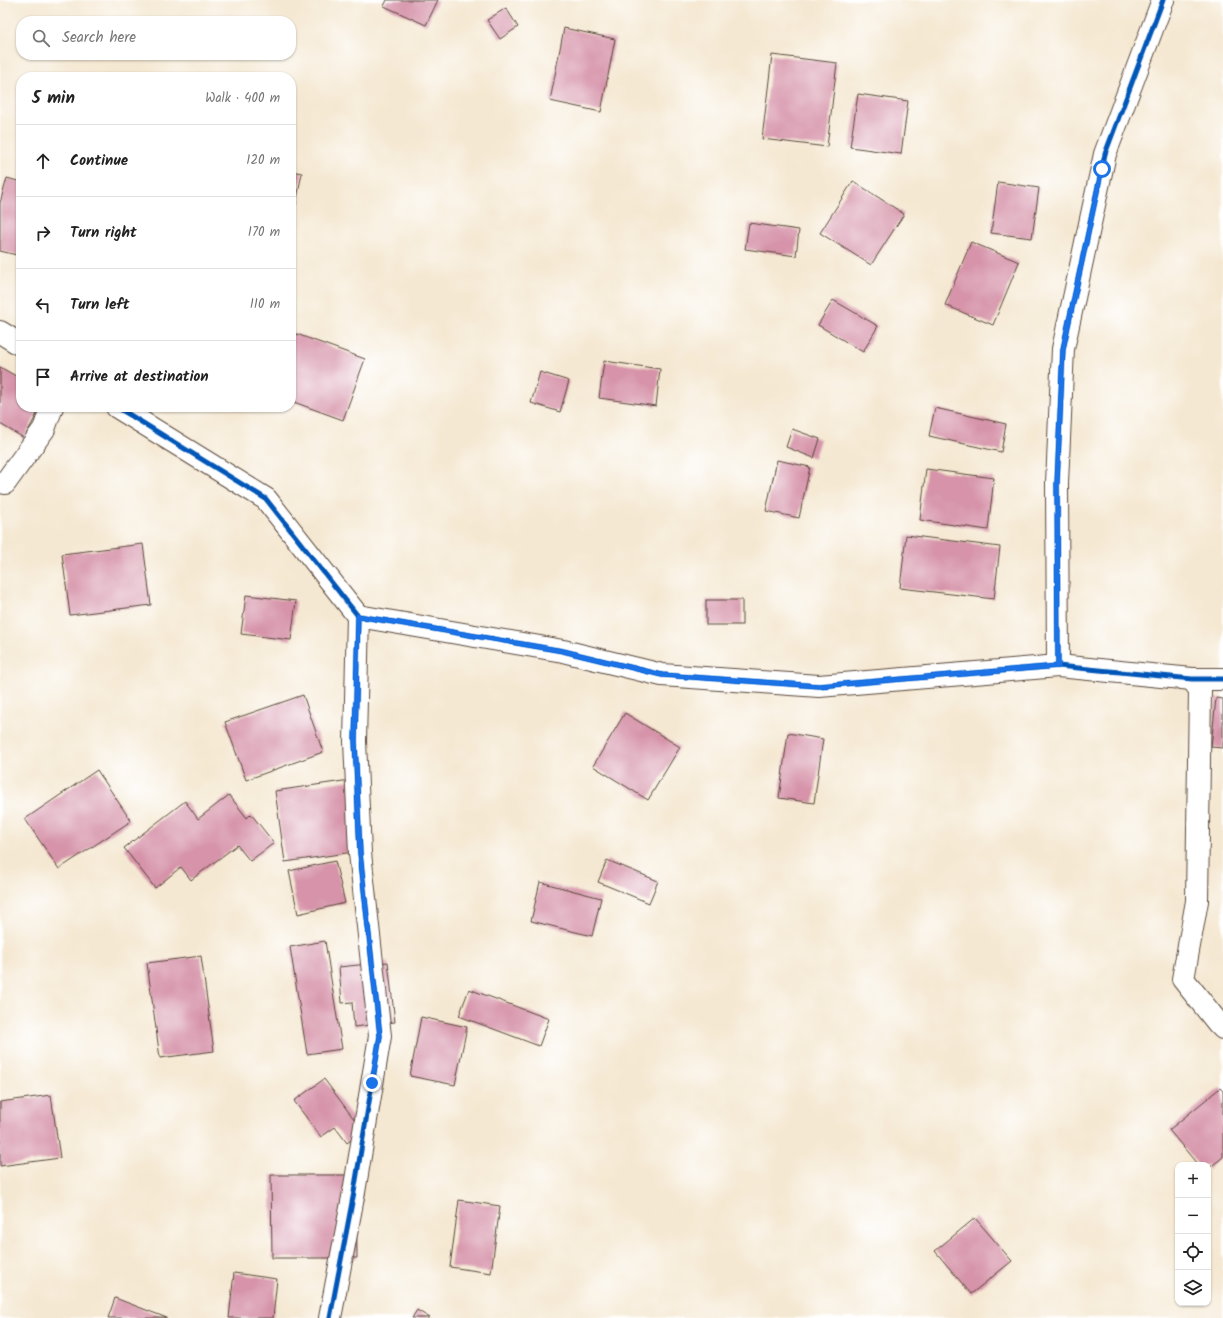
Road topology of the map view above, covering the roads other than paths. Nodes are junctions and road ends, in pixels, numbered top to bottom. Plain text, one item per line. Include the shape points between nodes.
1 (1163, 0) edge
2 (0, 332) edge
3 (16, 342) edge
4 (50, 412) edge
5 (125, 412) edge
6 (5, 483) dead end
7 (358, 616) junction
8 (1058, 666) junction
9 (1192, 679) junction
10 (1223, 679) edge
11 (1223, 1028) edge
12 (330, 1318) edge

1 - 8 street via 1105,154 1063,349 1057,483
2 - 3 street
4 - 6 street via 44,429
5 - 7 street via 266,499
7 - 8 street via 563,651 670,676 819,686
7 - 12 street via 355,741 360,853 380,1036
8 - 9 street
9 - 10 street
9 - 11 street via 1200,690 1197,901 1183,979

